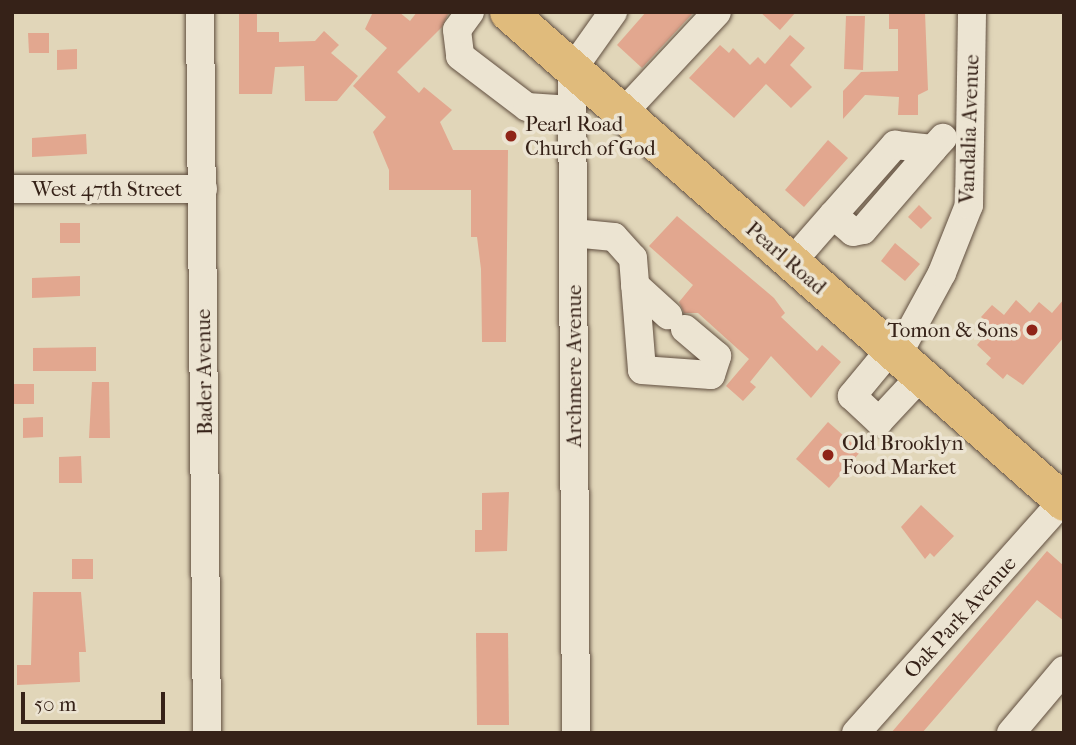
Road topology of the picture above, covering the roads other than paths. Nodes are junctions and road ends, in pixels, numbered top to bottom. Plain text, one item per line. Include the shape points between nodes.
1 (200, 12) edge
2 (470, 12) edge
3 (508, 12) edge
4 (613, 12) edge
5 (717, 12) edge
6 (972, 12) edge
7 (572, 70) junction
8 (572, 110) junction
9 (622, 114) junction
10 (970, 137) junction
11 (933, 149) junction
12 (203, 188) junction
13 (12, 189) edge
14 (843, 224) junction
15 (573, 233) junction
16 (791, 263) junction
17 (635, 285) junction
18 (903, 361) junction
19 (1063, 502) edge
20 (1064, 670) edge
21 (207, 733) edge
22 (576, 733) edge
23 (856, 733) edge
24 (1011, 733) edge

1 - 12 street, Bader Avenue
2 - 8 street via 457,30 460,56 527,107
3 - 7 main road, Pearl Road
4 - 7 street
5 - 9 street
6 - 10 street, Vandalia Avenue
7 - 8 street, Archmere Avenue
7 - 9 main road, Pearl Road
8 - 15 street, Archmere Avenue
9 - 16 main road, Pearl Road
10 - 11 street via 943,138
10 - 18 street, Vandalia Avenue via 969,205
11 - 14 street via 863,230
11 - 14 street via 902,143
12 - 13 street, West 47th Street
12 - 21 street, Bader Avenue
14 - 16 street
15 - 17 street via 606,234 625,245 633,258
15 - 22 street, Archmere Avenue
16 - 18 main road, Pearl Road
17 - 17 street via 642,370 700,377 715,370 717,356
18 - 19 main road, Pearl Road
19 - 23 street, Oak Park Avenue
20 - 24 street

